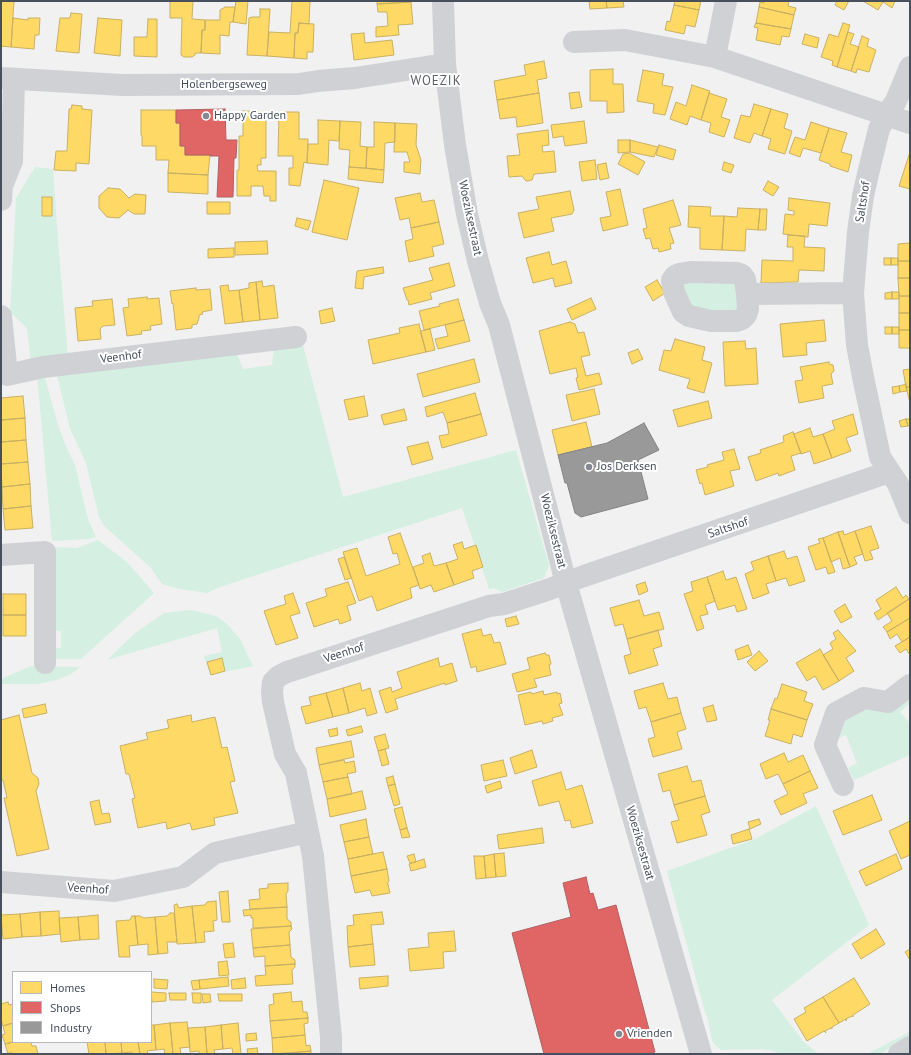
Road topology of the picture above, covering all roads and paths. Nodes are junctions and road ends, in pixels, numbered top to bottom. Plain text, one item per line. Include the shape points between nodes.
1 (443, 1) edge
2 (726, 1) edge
3 (574, 42) dead end
4 (715, 57) junction
5 (445, 64) junction
6 (910, 67) edge
7 (7, 78) edge
8 (886, 114) junction
9 (910, 123) edge
10 (1, 200) edge
11 (853, 292) junction
12 (747, 294) dead end
13 (1, 316) edge
14 (296, 336) dead end
15 (889, 472) junction
16 (910, 513) edge
17 (1, 555) edge
18 (566, 583) junction
19 (45, 663) dead end
20 (910, 685) edge
21 (843, 785) dead end
22 (308, 832) junction
23 (1, 882) edge
24 (910, 1047) edge
25 (331, 1054) edge
26 (701, 1054) edge
27 (899, 1054) edge

1 - 5 street, Woeziksestraat
2 - 4 street
3 - 4 street via 625,40
4 - 8 street
5 - 7 street, Holenbergseweg via 300,84 122,85
5 - 18 street, Woeziksestraat via 467,214 490,303 499,325
6 - 8 street, Saltshof via 896,101
7 - 10 street via 12,161 2,186
8 - 9 street
8 - 11 street, Saltshof via 879,129 863,196
11 - 12 street
11 - 15 street, Saltshof via 857,345 864,385 880,457
13 - 14 street, Veenhof via 6,375 43,367
15 - 16 street, Saltshof via 898,484
15 - 18 street, Saltshof
17 - 19 street via 45,552
18 - 22 street, Veenhof via 279,676 273,682 273,702 285,754 296,773
18 - 26 street, Woeziksestraat
20 - 21 street via 888,702 864,698 836,713 825,745
22 - 23 street, Veenhof via 215,853 183,877 114,891
22 - 25 street, Veenhof via 313,856
24 - 27 street

